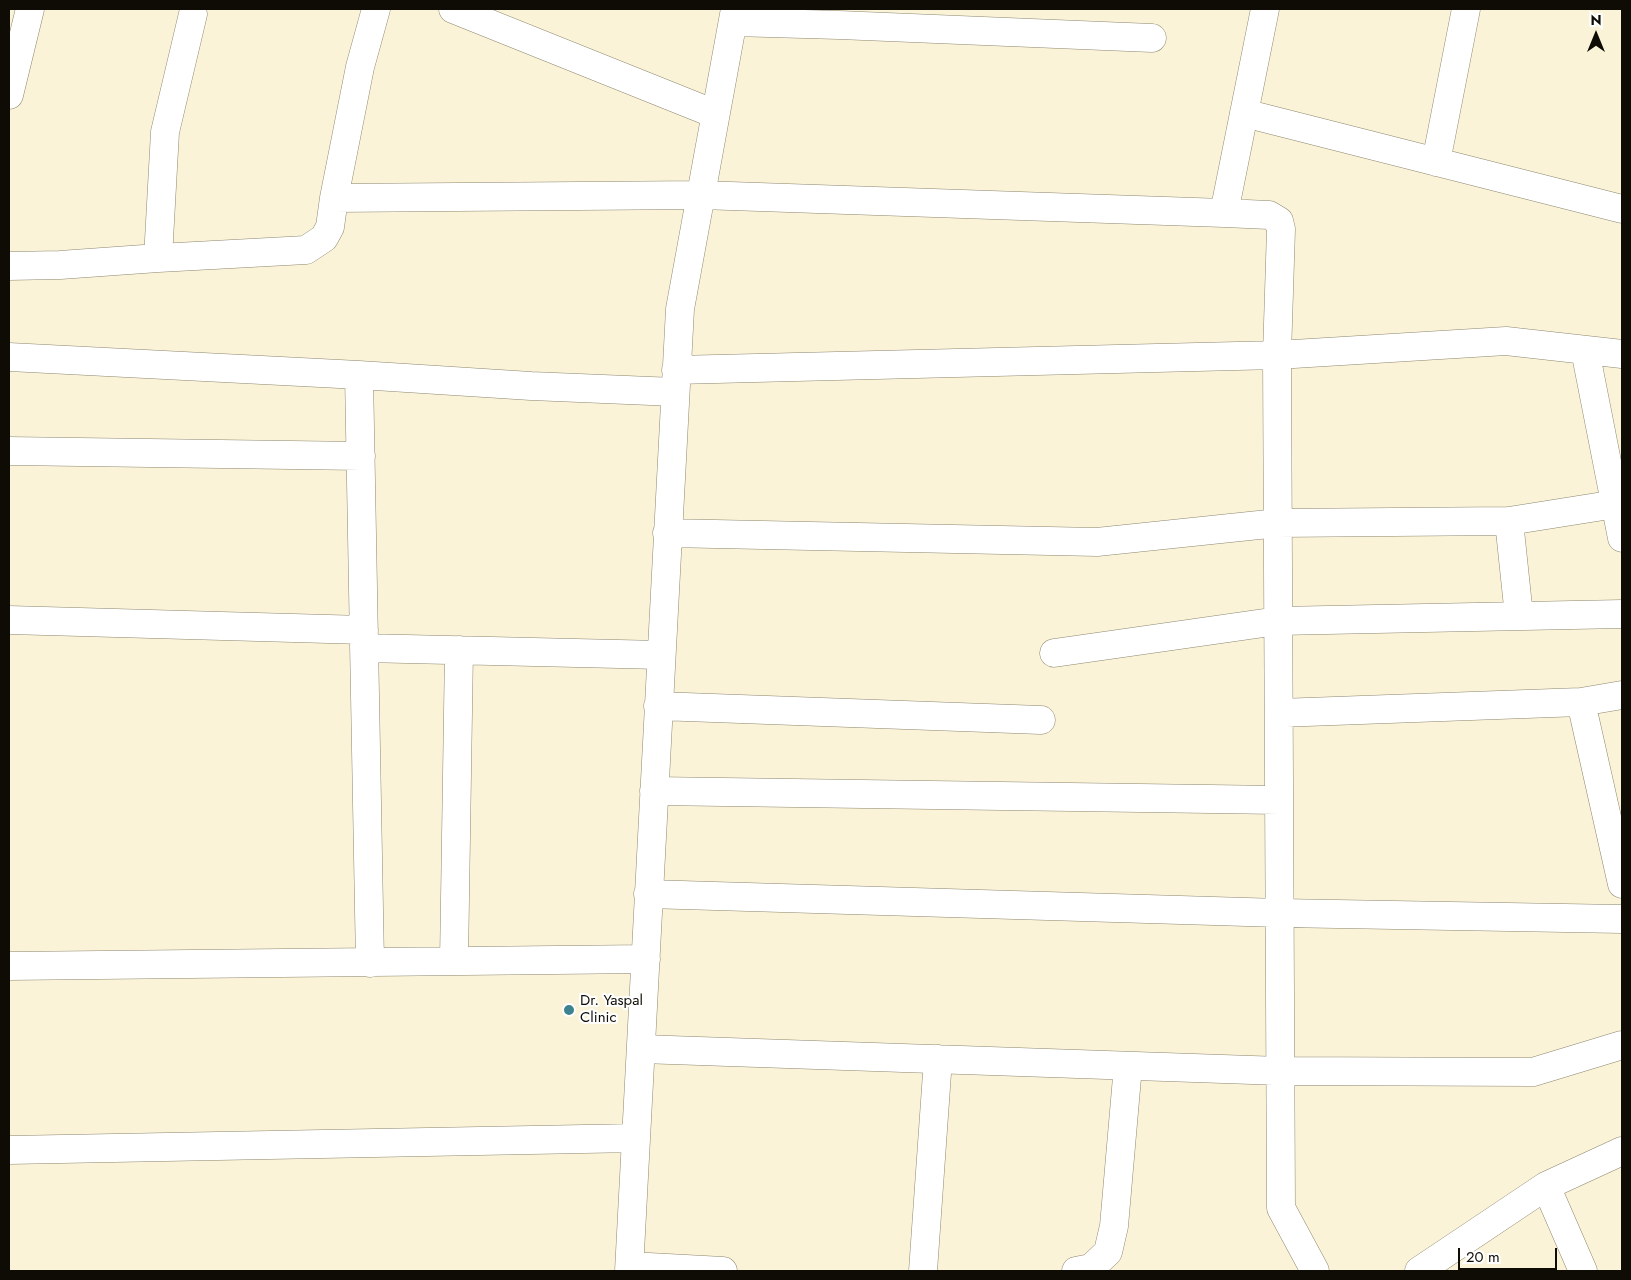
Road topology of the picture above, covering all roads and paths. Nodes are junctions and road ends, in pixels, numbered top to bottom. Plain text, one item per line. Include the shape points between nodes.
1 (30, 9) edge
2 (376, 9) edge
3 (453, 9) edge
4 (1265, 9) edge
5 (1466, 9) edge
6 (193, 14) dead end
7 (734, 15) edge
8 (840, 17) edge
9 (1152, 38) dead end
10 (9, 95) edge
11 (1244, 113) junction
12 (715, 114) junction
13 (1436, 162) junction
14 (700, 195) junction
15 (334, 198) junction
16 (1622, 209) edge
17 (1224, 213) junction
18 (158, 258) junction
19 (9, 266) edge
20 (1585, 350) junction
21 (1278, 354) junction
22 (1622, 354) edge
23 (9, 357) edge
24 (359, 375) junction
25 (676, 381) junction
26 (9, 450) edge
27 (361, 456) junction
28 (1616, 504) junction
29 (1509, 521) junction
30 (1278, 523) junction
31 (667, 533) junction
32 (1622, 538) edge
33 (1622, 614) edge
34 (1519, 616) junction
35 (9, 620) edge
36 (1278, 621) junction
37 (364, 639) junction
38 (459, 650) junction
39 (1054, 653) dead end
40 (661, 655) junction
41 (1622, 695) edge
42 (1581, 702) junction
43 (658, 706) junction
44 (1279, 713) junction
45 (1042, 720) dead end
46 (654, 791) junction
47 (1279, 800) junction
48 (1622, 884) edge
49 (648, 894) junction
50 (1280, 913) junction
51 (1622, 919) edge
52 (646, 959) junction
53 (370, 962) junction
54 (454, 962) junction
55 (9, 966) edge
56 (1622, 1046) edge
57 (641, 1049) junction
58 (938, 1059) junction
59 (1128, 1066) junction
60 (1281, 1071) junction
61 (636, 1138) junction
62 (9, 1150) edge
63 (1622, 1151) edge
64 (1546, 1186) junction
65 (630, 1269) edge
66 (723, 1271) edge
67 (923, 1271) edge
68 (1076, 1271) edge
69 (1315, 1271) edge
70 (1419, 1271) edge
71 (1583, 1271) edge

1 - 10 street
2 - 15 street via 360,68
3 - 12 street
4 - 11 street
5 - 13 street
6 - 18 street via 165,132
7 - 8 street
7 - 12 street
8 - 9 street
11 - 13 street
11 - 17 street
12 - 14 street
13 - 16 street
14 - 15 street
14 - 17 street
14 - 25 street via 680,309
15 - 18 street via 330,227 324,238 306,250
17 - 21 street via 1269,215 1279,220
18 - 19 street
20 - 21 street via 1506,341
20 - 22 street
20 - 28 street
21 - 25 street
21 - 30 street
23 - 24 street
24 - 25 street via 521,385
24 - 27 street
25 - 31 street
26 - 27 street
27 - 37 street
28 - 29 street
28 - 32 street
29 - 30 street
29 - 34 street
30 - 31 street via 1096,542
30 - 36 street
31 - 40 street
33 - 34 street
34 - 36 street
35 - 37 street
36 - 39 street
36 - 44 street
37 - 38 street
37 - 53 street
38 - 40 street
38 - 54 street
40 - 43 street
41 - 42 street
42 - 44 street
42 - 48 street
43 - 45 street
43 - 46 street
44 - 47 street
46 - 47 street
46 - 49 street
47 - 50 street
49 - 50 street
49 - 52 street
50 - 51 street
50 - 60 street
52 - 54 street
52 - 57 street
53 - 54 street
53 - 55 street
56 - 60 street via 1533,1072
57 - 58 street
57 - 61 street
58 - 59 street
58 - 67 street
59 - 60 street
59 - 68 street via 1114,1226 1108,1252 1091,1268
60 - 69 street via 1281,1208
61 - 62 street
61 - 65 street
63 - 64 street
64 - 70 street
64 - 71 street
65 - 66 street

